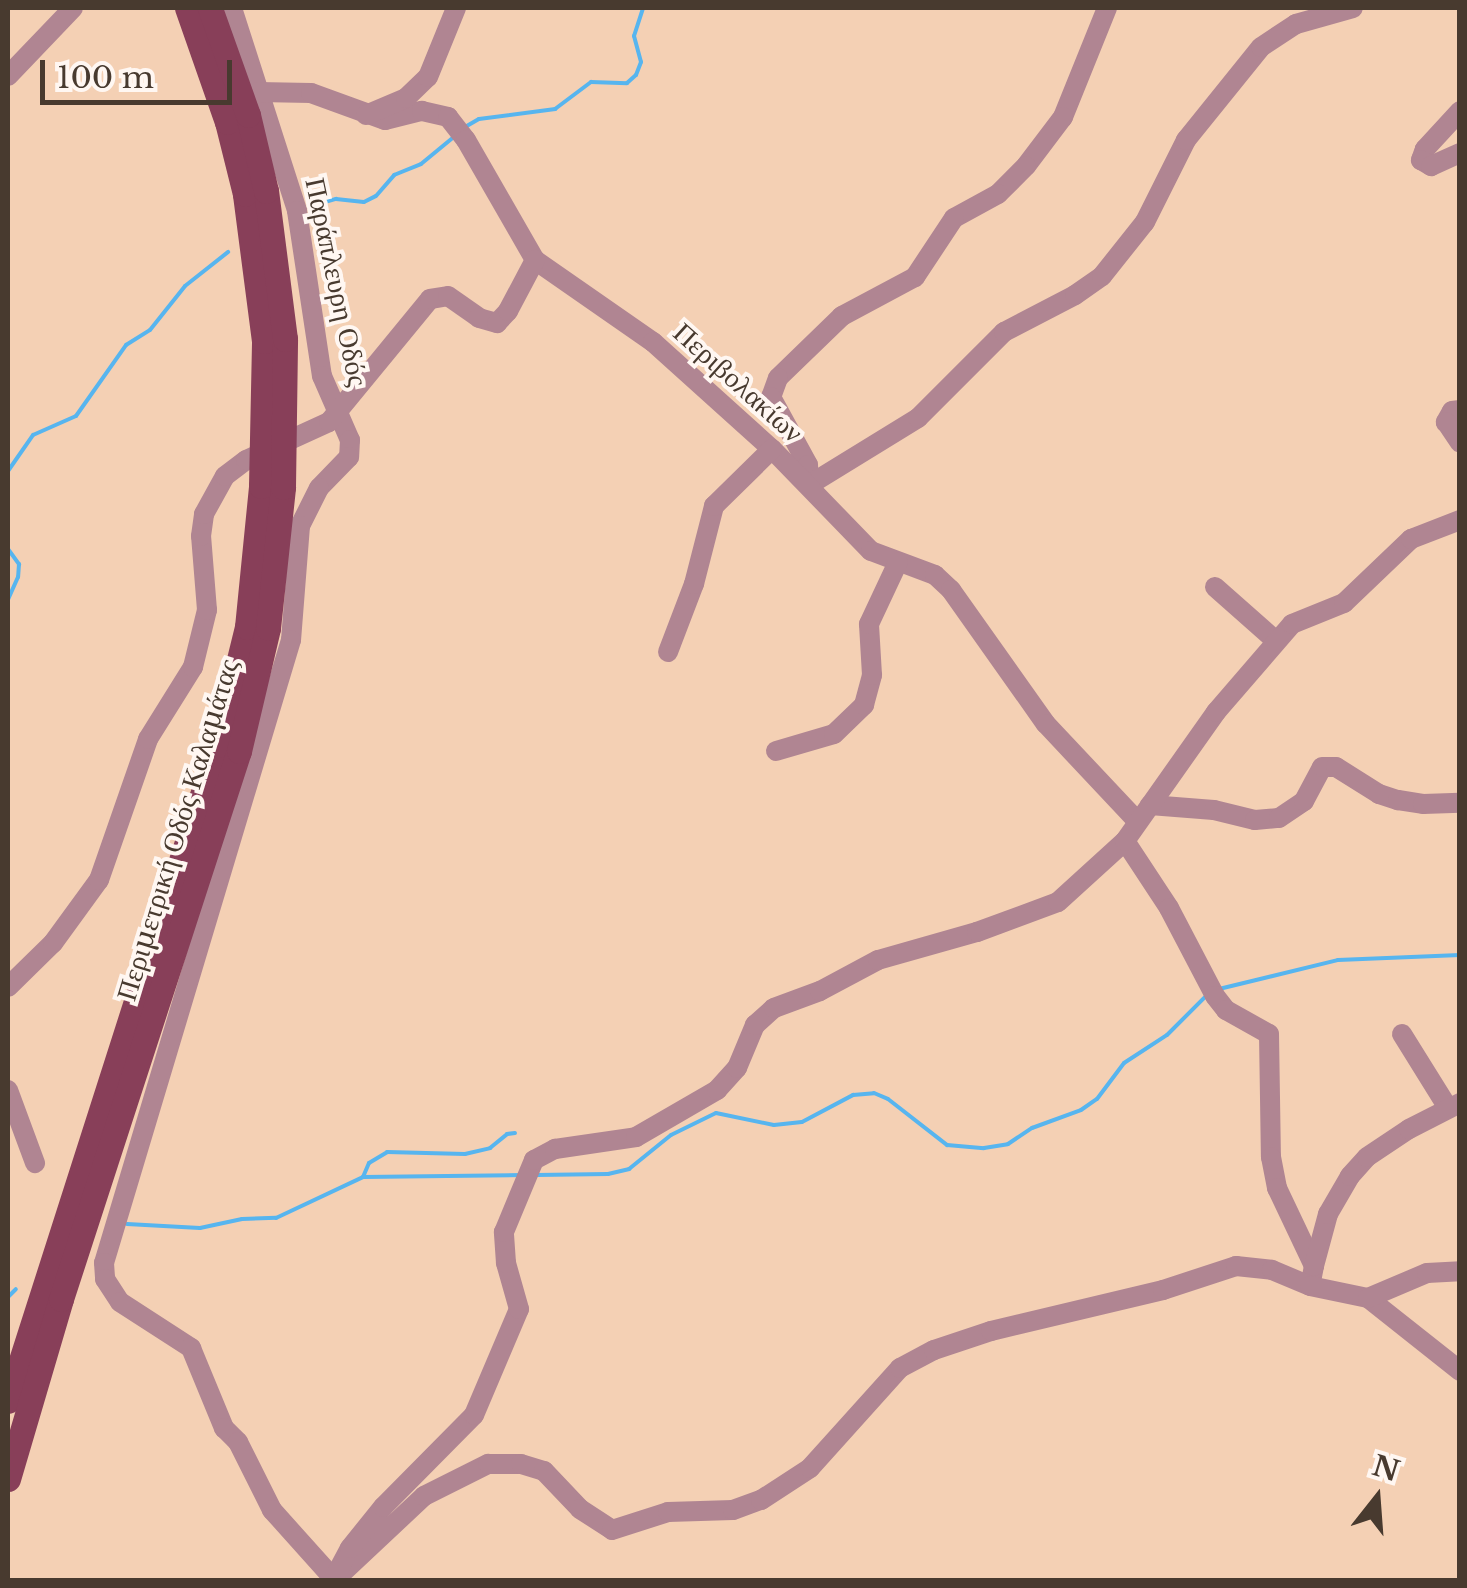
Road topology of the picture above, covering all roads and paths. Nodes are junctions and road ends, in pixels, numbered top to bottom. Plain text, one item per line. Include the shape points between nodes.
1 (74, 8) edge
2 (187, 8) edge
3 (210, 8) edge
4 (232, 8) edge
5 (456, 8) edge
6 (1108, 8) edge
7 (1353, 8) edge
8 (8, 76) edge
9 (258, 92) junction
10 (1460, 110) edge
11 (366, 115) junction
12 (1460, 153) edge
13 (534, 260) junction
14 (1460, 410) edge
15 (339, 414) junction
16 (1460, 443) edge
17 (772, 449) junction
18 (809, 485) junction
19 (1460, 520) edge
20 (898, 562) junction
21 (1215, 586) dead end
22 (1275, 640) junction
23 (668, 652) dead end
24 (776, 752) dead end
25 (1460, 802) edge
26 (1143, 813) junction
27 (1125, 841) junction
28 (8, 987) edge
29 (1402, 1034) dead end
30 (8, 1090) edge
31 (1454, 1105) edge
32 (34, 1163) dead end
33 (1460, 1271) edge
34 (1312, 1276) junction
35 (1368, 1298) junction
36 (1460, 1371) edge
37 (8, 1400) edge
38 (8, 1479) edge
39 (333, 1580) edge

1 - 8 street
2 - 37 main road, Περιμετρική Οδός Καλαμάτας via 245,194 264,341 261,486 247,627 218,745
3 - 38 main road, Περιμετρική Οδός Καλαμάτας via 266,191 285,338 282,486 268,628 238,751
4 - 9 street, Παράπλευρη Οδός
5 - 11 street via 428,77 406,98
6 - 18 street via 1063,117 1026,166 998,194 954,218 915,277 842,316 778,378 771,397 808,466
7 - 18 street via 1296,24 1261,47 1186,140 1145,222 1102,276 1004,332 918,418
9 - 11 street, Περιβολακίων via 310,93
9 - 15 street, Παράπλευρη Οδός via 298,212 322,376
10 - 12 street via 1421,160 1431,166
11 - 13 street, Περιβολακίων via 448,117
13 - 15 street via 497,323 448,296 430,299
13 - 17 street, Περιβολακίων via 653,342
14 - 16 street via 1446,422
15 - 28 street via 224,476 204,514 207,610 193,667 148,738 99,880 53,943
15 - 39 street, Παράπλευρη Οδός via 349,457 318,488 300,526 291,640 104,1263 120,1302 192,1348 224,1428 238,1442 272,1510
17 - 18 street, Περιβολακίων
17 - 23 street via 714,506
18 - 20 street, Περιβολακίων via 870,551
19 - 22 street via 1410,539 1344,602 1292,624
20 - 24 street via 868,624 872,675 864,706 834,734
20 - 26 street, Περιβολακίων via 935,576 964,605 1046,724
21 - 22 street
22 - 26 street
25 - 26 street via 1398,800 1336,767 1322,767 1304,801 1279,818 1214,810
26 - 27 street
27 - 34 street via 1212,992 1226,1010 1270,1034 1271,1157
27 - 39 street via 1058,902 878,960 774,1008 754,1025 728,1080 649,1131 543,1152 504,1232 519,1308 474,1415 383,1506
29 - 31 street
30 - 32 street
31 - 34 street via 1367,1157 1350,1176 1328,1214
33 - 35 street via 1427,1274
34 - 35 street
34 - 39 street via 1236,1266 934,1350 900,1368 810,1468 733,1510 668,1512 612,1530 580,1509 544,1471 488,1464 424,1496
35 - 36 street

